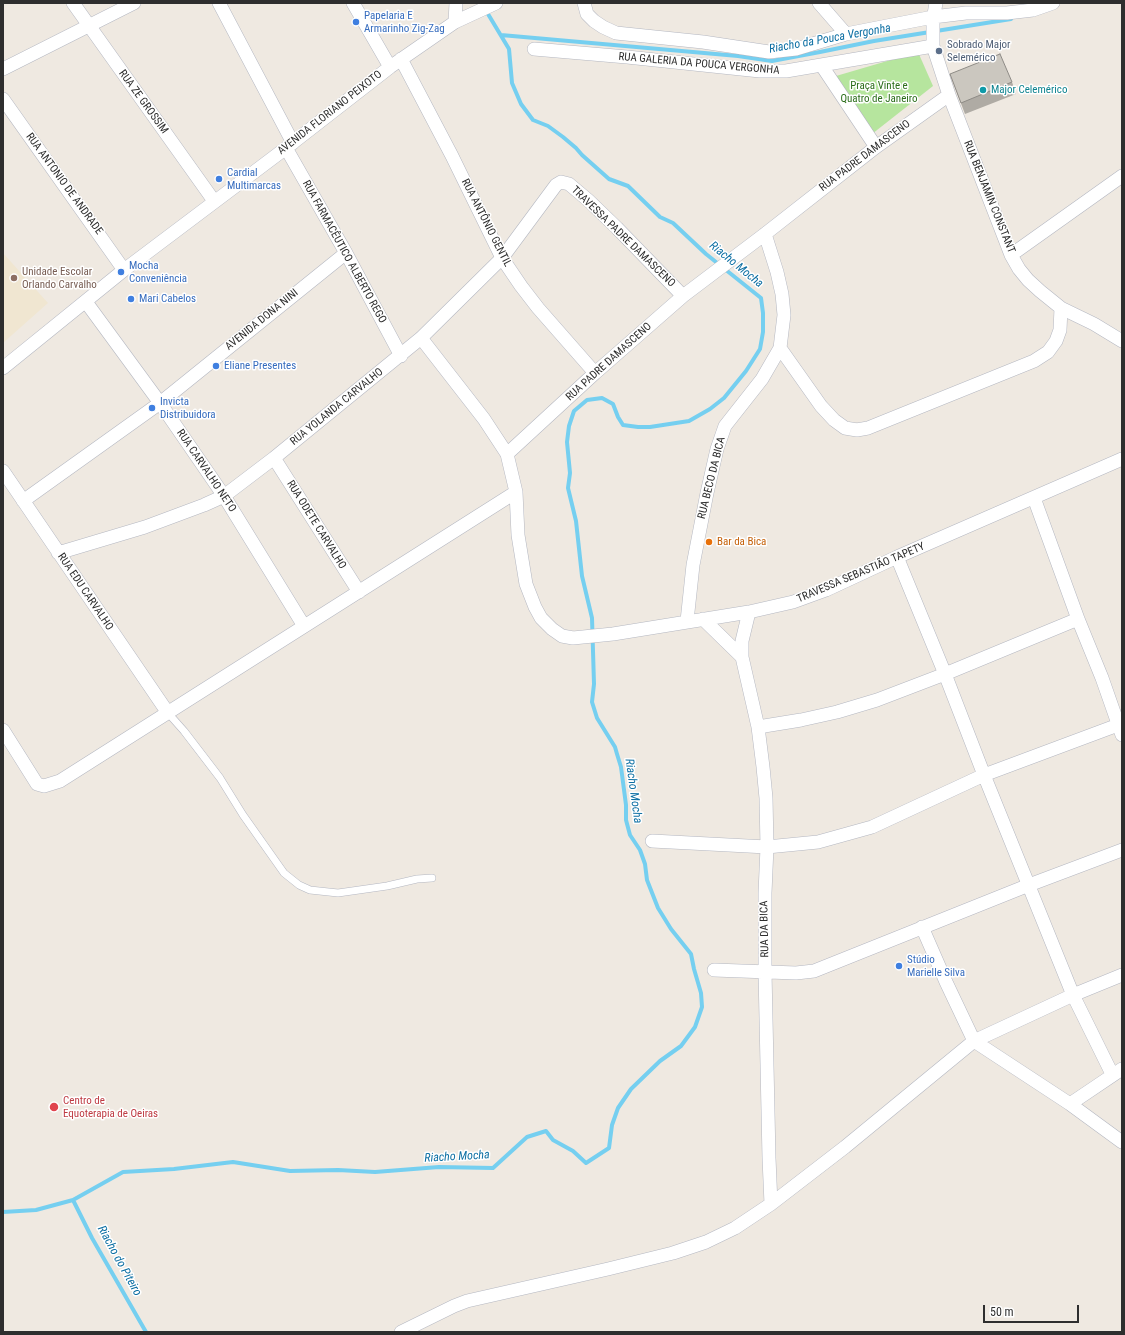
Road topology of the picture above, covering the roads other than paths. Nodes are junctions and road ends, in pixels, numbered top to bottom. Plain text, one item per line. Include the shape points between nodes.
1 (73, 3) edge
2 (134, 3) edge
3 (219, 3) edge
4 (353, 3) edge
5 (456, 3) edge
6 (496, 3) edge
7 (584, 3) edge
8 (819, 3) edge
9 (936, 3) edge
10 (1053, 3) edge
11 (1009, 8) edge
12 (933, 18) junction
13 (455, 22) junction
14 (88, 26) junction
15 (846, 34) junction
16 (933, 42) junction
17 (534, 49) dead end
18 (400, 59) junction
19 (822, 66) junction
20 (390, 67) junction
21 (3, 69) edge
22 (949, 95) junction
23 (3, 99) edge
24 (289, 145) junction
25 (876, 147) junction
26 (1122, 176) edge
27 (561, 182) joint
28 (214, 202) junction
29 (765, 234) junction
30 (346, 253) junction
31 (1011, 255) junction
32 (502, 258) junction
33 (124, 270) junction
34 (683, 296) junction
35 (86, 302) junction
36 (1061, 308) junction
37 (421, 338) junction
38 (1122, 341) edge
39 (780, 348) junction
40 (401, 356) junction
41 (3, 368) edge
42 (595, 373) junction
43 (160, 403) junction
44 (507, 454) junction
45 (274, 458) junction
46 (1122, 459) edge
47 (3, 471) edge
48 (516, 492) junction
49 (224, 496) junction
50 (1034, 498) junction
51 (23, 501) junction
52 (58, 553) junction
53 (896, 557) junction
54 (359, 592) junction
55 (749, 612) junction
56 (703, 619) junction
57 (1078, 619) junction
58 (687, 621) junction
59 (304, 626) junction
60 (742, 657) junction
61 (945, 674) junction
62 (168, 713) junction
63 (758, 727) junction
64 (1120, 730) edge
65 (4, 732) edge
66 (984, 775) junction
67 (652, 842) dead end
68 (767, 847) junction
69 (1122, 850) edge
70 (432, 878) dead end
71 (1029, 885) junction
72 (922, 928) junction
73 (714, 970) dead end
74 (765, 972) junction
75 (1122, 975) edge
76 (1074, 995) junction
77 (974, 1040) junction
78 (1117, 1071) edge
79 (1070, 1104) junction
80 (1122, 1142) edge
81 (771, 1204) junction
82 (401, 1332) edge

1 - 14 street, RUA ZE GROSSIM
2 - 14 street
3 - 24 street, RUA FARMACÊUTICO ALBERTO REGO
4 - 20 street
5 - 13 street
6 - 13 street, AVENIDA FLORIANO PEIXOTO
7 - 15 street, RUA GALERIA DA POUCA VERGONHA via 587,14 603,28 616,33 703,42 750,50 790,50
8 - 15 street
9 - 12 street, RUA BENJAMIN CONSTANT
10 - 11 street, RUA GALERIA DA POUCA VERGONHA via 1033,10
11 - 12 street, RUA GALERIA DA POUCA VERGONHA
12 - 15 street, RUA GALERIA DA POUCA VERGONHA
12 - 16 street, RUA BENJAMIN CONSTANT
13 - 18 street, AVENIDA FLORIANO PEIXOTO
14 - 21 street
14 - 28 street, RUA ZE GROSSIM
16 - 19 street, RUA GALERIA DA POUCA VERGONHA
16 - 22 street, RUA BENJAMIN CONSTANT
17 - 19 street, RUA GALERIA DA POUCA VERGONHA via 760,71 786,71
18 - 20 street, AVENIDA FLORIANO PEIXOTO
18 - 32 street, RUA ANTÔNIO GENTIL via 452,156
19 - 25 street
20 - 24 street, AVENIDA FLORIANO PEIXOTO
22 - 25 street, RUA PADRE DAMASCENO
22 - 31 street, RUA BENJAMIN CONSTANT
23 - 33 street, RUA ANTONIO DE ANDRADE
24 - 28 street, AVENIDA FLORIANO PEIXOTO
24 - 30 street, RUA FARMACÊUTICO ALBERTO REGO
25 - 29 street, RUA PADRE DAMASCENO
26 - 31 street
27 - 32 street, RUA YOLANDA CARVALHO via 552,190
27 - 34 street, TRAVESSA PADRE DAMASCENO via 569,184 588,200
28 - 33 street, AVENIDA FLORIANO PEIXOTO
29 - 34 street, RUA PADRE DAMASCENO
29 - 39 street, RUA BECO DA BICA via 782,294 784,315
30 - 40 street, RUA FARMACÊUTICO ALBERTO REGO
30 - 43 street, AVENIDA DONA NINI
31 - 36 street, RUA BENJAMIN CONSTANT via 1028,280
32 - 37 street, RUA YOLANDA CARVALHO
32 - 42 street, RUA ANTÔNIO GENTIL via 538,308
33 - 35 street, AVENIDA FLORIANO PEIXOTO
34 - 42 street, RUA PADRE DAMASCENO
35 - 41 street, AVENIDA FLORIANO PEIXOTO
35 - 43 street, RUA CARVALHO NETO
36 - 38 street, RUA BENJAMIN CONSTANT
36 - 39 street via 1060,330 1056,341 1048,352 1034,361 868,428 857,430 845,428 834,420
37 - 40 street, RUA YOLANDA CARVALHO
37 - 44 street via 484,419
39 - 58 street, RUA BECO DA BICA via 762,379 726,426 717,449 693,565
40 - 45 street, RUA YOLANDA CARVALHO
42 - 44 street, RUA PADRE DAMASCENO
43 - 49 street, RUA CARVALHO NETO
43 - 51 street, AVENIDA DONA NINI
44 - 48 street
45 - 49 street, RUA YOLANDA CARVALHO
45 - 54 street, RUA ODETE CARVALHO
46 - 50 street, TRAVESSA SEBASTIÃO TAPETY
47 - 51 street, RUA EDU CARVALHO
48 - 54 street
48 - 58 street, TRAVESSA SEBASTIÃO TAPETY via 518,535 526,584 541,618 552,629 562,636 573,638
49 - 52 street, RUA YOLANDA CARVALHO via 145,527
49 - 59 street, RUA CARVALHO NETO
50 - 53 street, TRAVESSA SEBASTIÃO TAPETY
50 - 57 street
51 - 52 street, RUA EDU CARVALHO
52 - 62 street, RUA EDU CARVALHO
53 - 55 street, TRAVESSA SEBASTIÃO TAPETY via 826,590 792,602
53 - 61 street
54 - 59 street
55 - 56 street, TRAVESSA SEBASTIÃO TAPETY
55 - 60 street, RUA DA BICA via 742,641
56 - 58 street, TRAVESSA SEBASTIÃO TAPETY
56 - 60 street
57 - 61 street
57 - 64 street
59 - 62 street
60 - 63 street, RUA DA BICA
61 - 63 street via 837,712
61 - 66 street
62 - 65 street via 60,781 44,786 37,784
62 - 70 lane via 220,778 246,821 284,873 298,885 310,890 338,893
63 - 68 street, RUA DA BICA via 765,790
64 - 66 street
66 - 68 street via 872,827 818,842
66 - 71 street
67 - 68 street
68 - 74 street, RUA DA BICA via 764,893
69 - 71 street
71 - 72 street
71 - 76 street
72 - 74 street via 814,971
72 - 77 street
73 - 74 street
74 - 81 street, RUA DA BICA
75 - 76 street
76 - 77 street
76 - 78 street
77 - 79 street
77 - 81 street via 845,1147
78 - 79 street
79 - 80 street
81 - 82 street via 735,1228 706,1242 673,1253 467,1301

